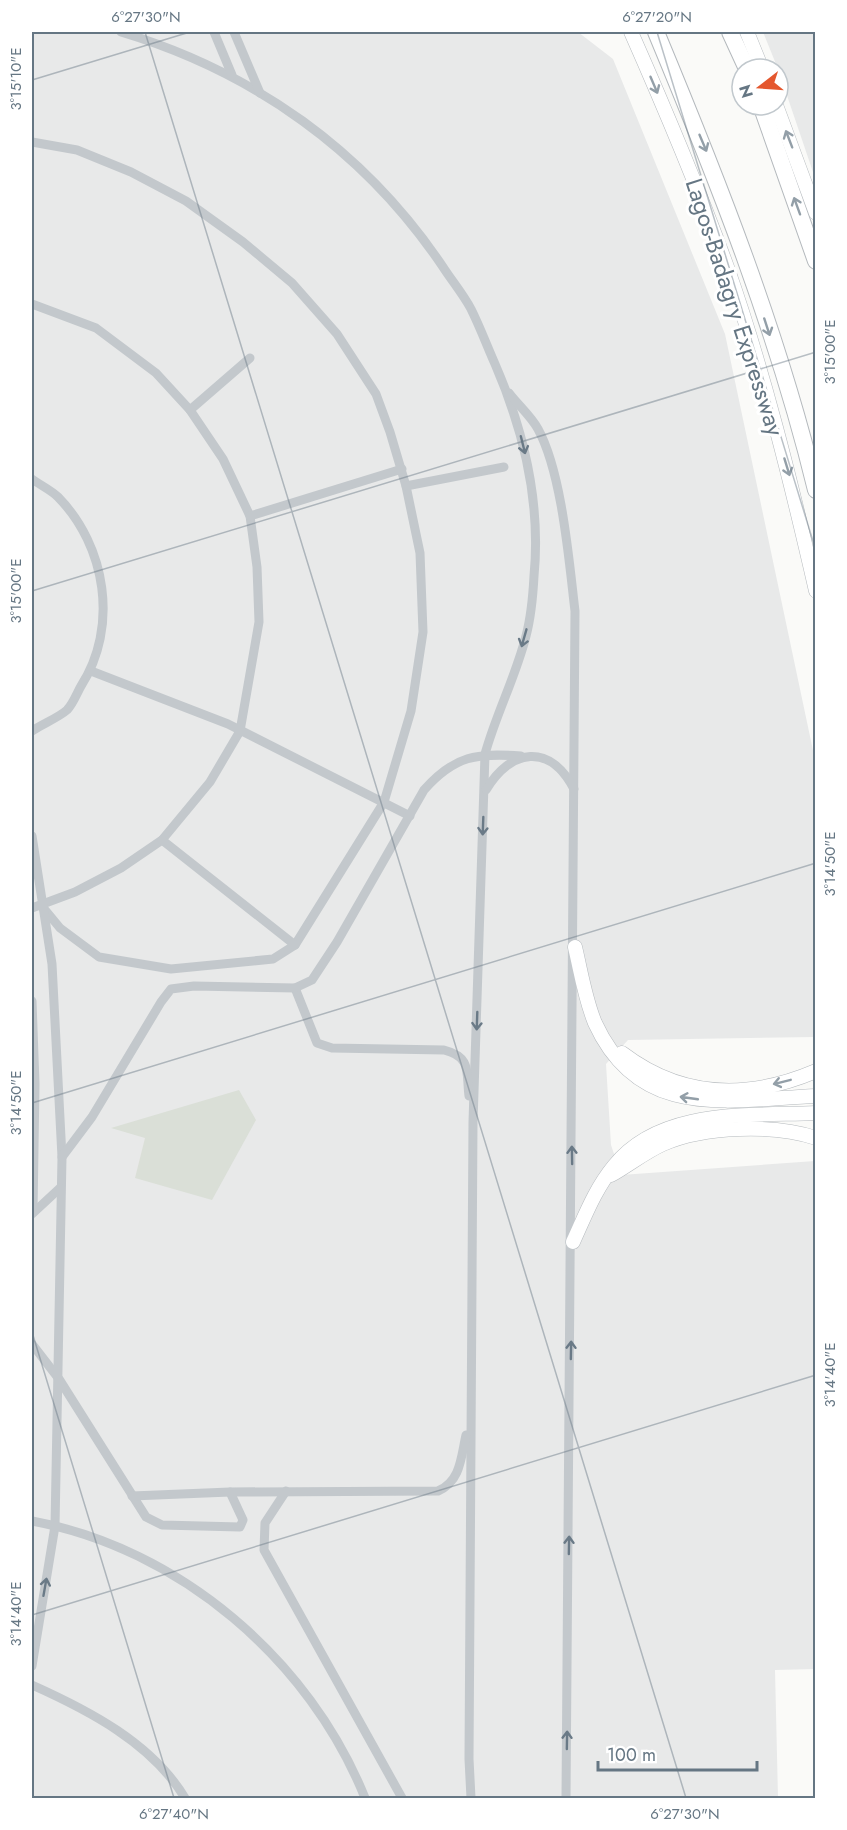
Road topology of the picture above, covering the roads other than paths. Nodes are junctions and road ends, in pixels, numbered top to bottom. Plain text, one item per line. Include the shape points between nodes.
1 (120, 32) edge
2 (214, 32) edge
3 (234, 32) edge
4 (631, 32) edge
5 (656, 32) edge
6 (730, 32) edge
7 (751, 34) edge
8 (741, 57) edge
9 (758, 57) edge
10 (232, 75) junction
11 (261, 96) junction
12 (765, 117) edge
13 (780, 117) edge
14 (32, 142) edge
15 (816, 213) edge
16 (816, 261) edge
17 (32, 304) edge
18 (250, 358) dead end
19 (506, 389) junction
20 (190, 410) junction
21 (504, 467) dead end
22 (402, 469) junction
23 (32, 479) edge
24 (406, 486) junction
25 (816, 490) edge
26 (250, 516) junction
27 (816, 591) edge
28 (91, 671) junction
29 (32, 731) edge
30 (240, 731) junction
31 (485, 754) junction
32 (521, 756) junction
33 (576, 791) junction
34 (484, 792) junction
35 (384, 802) junction
36 (410, 816) junction
37 (32, 836) edge
38 (162, 840) junction
39 (36, 906) edge
40 (295, 945) junction
41 (575, 947) junction
42 (295, 988) junction
43 (32, 1001) edge
44 (604, 1039) junction
45 (816, 1071) edge
46 (816, 1096) edge
47 (816, 1113) edge
48 (473, 1122) junction
49 (816, 1138) edge
50 (62, 1156) junction
51 (604, 1179) junction
52 (60, 1188) junction
53 (32, 1213) edge
54 (573, 1242) junction
55 (32, 1344) edge
56 (59, 1379) junction
57 (471, 1416) junction
58 (286, 1491) junction
59 (230, 1492) junction
60 (132, 1496) junction
61 (32, 1521) edge
62 (55, 1526) junction
63 (32, 1666) edge
64 (32, 1685) edge
65 (185, 1798) edge
66 (365, 1798) edge
67 (402, 1798) edge
68 (471, 1798) edge
69 (566, 1798) edge

1 - 10 street via 155,42
2 - 10 street
3 - 11 street
4 -> 27 main road, Lagos-Badagry Expressway via 682,149 727,269 790,477
5 -> 25 highway, Lagos-Badagry Expressway via 748,265
6 - 8 highway
7 - 9 main road
10 - 11 street
11 - 19 street via 337,147 377,183 422,236 471,308
16 -> 12 highway
15 -> 13 main road
14 - 22 street via 77,150 186,201 292,284 337,334 376,394
17 - 20 street via 96,327 156,373
18 - 20 street
19 -> 31 street via 531,477 534,575 526,636
19 - 33 street via 538,429 561,510 576,611
20 - 26 street via 223,459
21 - 24 street
22 - 24 street
22 - 26 street
23 - 28 street via 56,495 76,517 92,547 104,609
24 - 35 street via 420,553 423,632 411,711
26 - 30 street via 259,622
28 - 29 street via 67,709
28 - 30 street
30 - 35 street
30 - 38 street via 210,782
31 - 32 street
31 - 34 street
31 - 36 street via 460,761 436,777
32 - 33 street via 538,757 559,767
32 - 34 street via 501,769
33 - 41 street
34 -> 48 street
35 - 36 street
35 - 40 street
36 - 42 street via 318,972 312,980
37 - 39 street
38 - 39 street via 121,868 75,892
38 - 40 street
39 - 40 street via 99,957 171,969 273,959
39 - 50 street via 52,964
41 - 44 main road via 591,1011
54 -> 41 street
42 - 48 street via 313,1035 324,1046 455,1053 467,1066
42 - 50 street via 171,989 92,1117
43 - 53 street
45 -> 44 main road via 748,1089 683,1086 641,1066
46 -> 44 main road via 706,1100 661,1092 632,1073
47 - 51 main road via 698,1121 661,1131 631,1148
48 - 57 street
49 - 51 main road via 772,1130 704,1133 666,1143
50 - 52 street
51 - 54 main road
52 - 53 street
52 - 56 street
69 -> 54 street
55 - 56 street
56 - 60 street
56 - 62 street
57 - 58 street via 457,1473 447,1487 438,1491
57 - 68 street
58 - 59 street
58 - 67 street via 265,1523 264,1550
59 - 60 street
59 - 60 street via 243,1520 240,1527 154,1523
61 - 62 street
63 -> 62 street
62 - 66 street via 172,1575 221,1608 270,1650 314,1705 354,1770
64 - 65 street via 107,1723 132,1742

